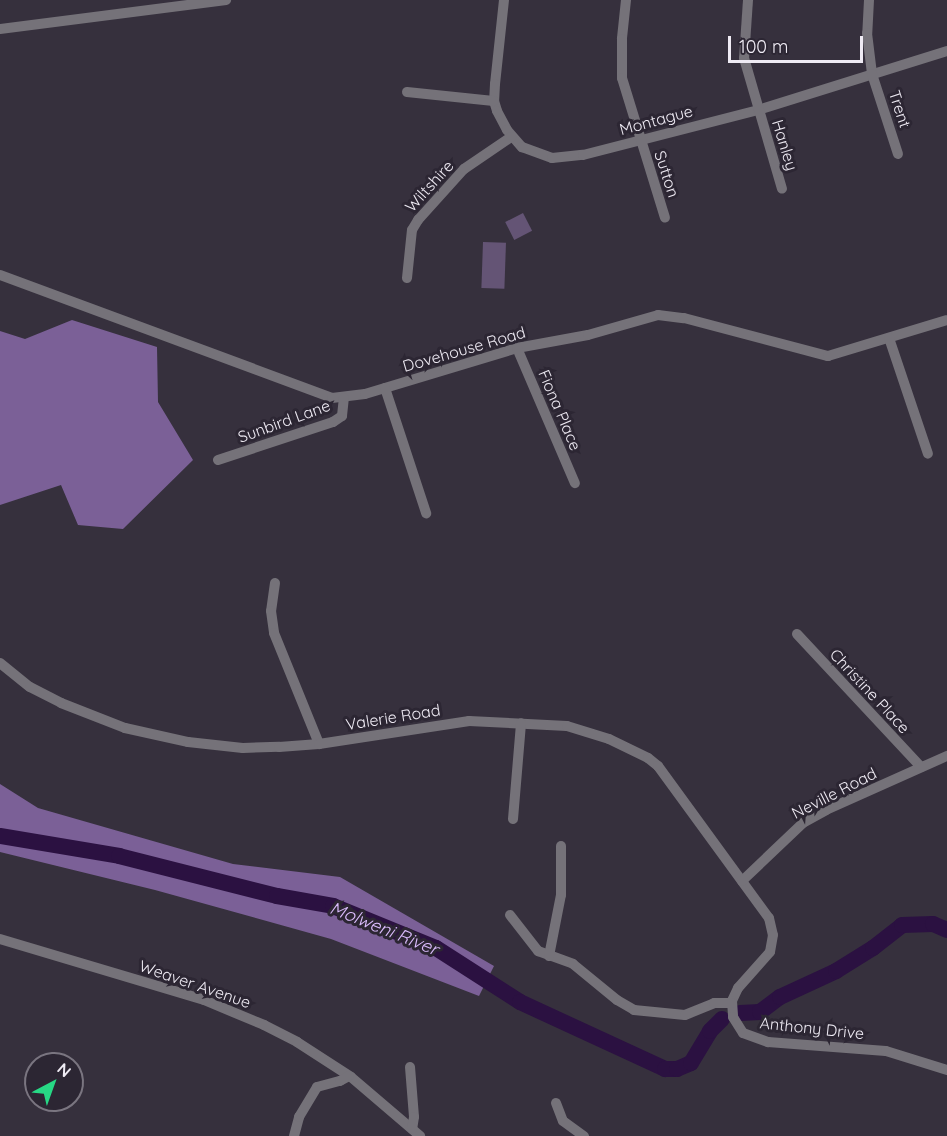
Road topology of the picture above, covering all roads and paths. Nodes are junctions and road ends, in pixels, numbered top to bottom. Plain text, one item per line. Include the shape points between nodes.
1 (226, 0) edge
2 (504, 0) edge
3 (626, 0) edge
4 (748, 0) edge
5 (869, 0) edge
6 (0, 29) edge
7 (947, 51) edge
8 (872, 74) junction
9 (408, 92) dead end
10 (494, 101) junction
11 (758, 110) junction
12 (511, 136) junction
13 (640, 140) junction
14 (898, 154) dead end
15 (782, 189) dead end
16 (665, 218) dead end
17 (0, 275) edge
18 (407, 278) dead end
19 (947, 320) edge
20 (890, 338) junction
21 (517, 348) junction
22 (385, 388) junction
23 (344, 398) junction
24 (928, 454) dead end
25 (218, 459) dead end
26 (575, 483) dead end
27 (426, 513) dead end
28 (275, 583) dead end
29 (797, 634) dead end
30 (0, 663) edge
31 (520, 723) junction
32 (319, 744) junction
33 (947, 756) edge
34 (921, 767) junction
35 (513, 819) dead end
36 (561, 846) dead end
37 (742, 881) junction
38 (510, 915) dead end
39 (0, 939) edge
40 (549, 956) junction
41 (732, 1003) junction
42 (410, 1067) dead end
43 (947, 1070) edge
44 (348, 1076) junction
45 (556, 1103) dead end
46 (416, 1132) edge
47 (294, 1136) edge
48 (584, 1136) edge

1 - 6 street
2 - 10 street, Montague
3 - 13 street, Sutton via 621,63
4 - 11 street, Hanley via 744,58
5 - 8 street, Trent via 867,33
7 - 8 street, Montague
8 - 11 street, Montague
8 - 14 street, Trent
9 - 10 street
10 - 12 street, Montague
11 - 13 street, Montague
11 - 15 street, Hanley
12 - 13 street, Montague via 534,153 561,159
12 - 18 street, Wiltshire via 464,169 418,220 410,237
13 - 16 street, Sutton
17 - 23 street, Dovehouse Road via 320,396
19 - 20 street, Dovehouse Road
20 - 21 street, Dovehouse Road via 828,356 658,315 580,337
20 - 24 street
21 - 22 street, Dovehouse Road
21 - 26 street, Fiona Place
22 - 23 street, Dovehouse Road
22 - 27 street
23 - 25 street, Sunbird Lane via 342,416 333,422
28 - 32 street via 271,610 274,633
29 - 34 street, Christine Place
30 - 32 street, Valerie Road via 52,699 151,735 243,748
31 - 32 street, Valerie Road via 460,722
31 - 35 street
31 - 37 street, Valerie Road via 586,730 651,760
33 - 34 street
34 - 37 street, Neville Road via 803,823
36 - 40 street via 561,895
37 - 41 street via 769,918 773,938 768,955 738,988
38 - 40 street via 534,948
39 - 44 street, Weaver Avenue via 236,1012 291,1039
40 - 41 street via 573,964 634,1010 685,1014 714,1003
41 - 43 street, Anthony Drive via 738,1028 751,1038 886,1051
42 - 46 street
44 - 46 street, Weaver Avenue
44 - 47 street via 316,1087 299,1117
45 - 48 street via 563,1120

